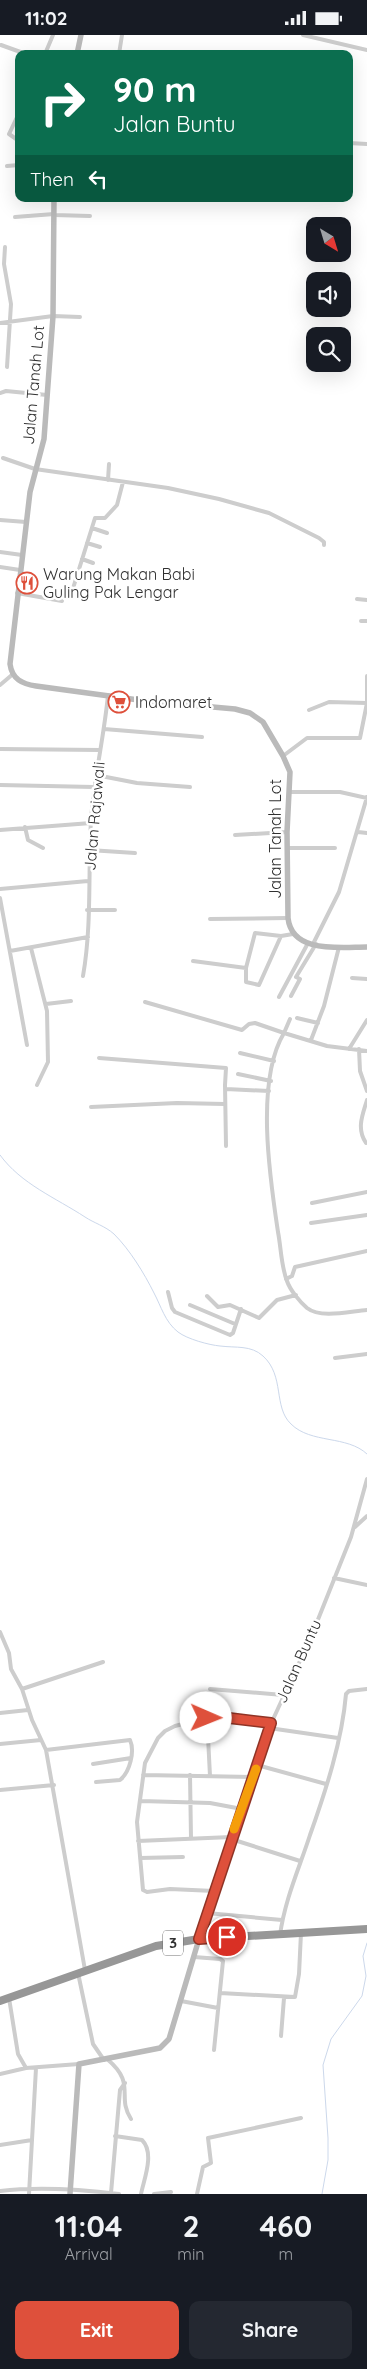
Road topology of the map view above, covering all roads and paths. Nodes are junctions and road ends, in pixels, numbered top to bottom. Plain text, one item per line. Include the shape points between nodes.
1 (53, 35) edge
2 (81, 35) edge
3 (122, 35) edge
4 (303, 35) edge
5 (2, 45) dead end
6 (15, 50) edge
7 (47, 50) edge
8 (78, 50) edge
9 (120, 50) edge
10 (367, 50) edge
11 (15, 122) edge
12 (15, 138) edge
13 (353, 143) edge
14 (367, 144) edge
15 (15, 165) edge
16 (7, 166) dead end
17 (54, 202) edge
18 (54, 214) junction
19 (90, 216) dead end
20 (15, 217) dead end
21 (5, 247) dead end
22 (53, 316) junction
23 (80, 317) dead end
24 (10, 321) junction
25 (0, 323) edge
26 (7, 367) dead end
27 (0, 393) edge
28 (47, 395) junction
29 (3, 458) dead end
30 (109, 464) dead end
31 (35, 469) junction
32 (108, 480) junction
33 (123, 482) junction
34 (0, 519) edge
35 (26, 522) junction
36 (92, 528) junction
37 (107, 533) dead end
38 (87, 543) junction
39 (324, 545) dead end
40 (100, 547) dead end
41 (0, 552) edge
42 (22, 555) junction
43 (82, 559) junction
44 (93, 563) dead end
45 (0, 567) edge
46 (20, 570) junction
47 (78, 573) junction
48 (87, 577) dead end
49 (17, 593) junction
50 (70, 598) dead end
51 (357, 599) dead end
52 (367, 599) edge
53 (62, 601) dead end
54 (361, 621) dead end
55 (367, 621) edge
56 (13, 674) junction
57 (366, 677) edge
58 (2, 680) edge
59 (0, 685) edge
60 (108, 695) junction
61 (367, 703) edge
62 (309, 710) dead end
63 (104, 729) junction
64 (202, 737) dead end
65 (0, 749) edge
66 (100, 750) junction
67 (283, 756) junction
68 (96, 775) junction
69 (0, 785) edge
70 (94, 787) junction
71 (190, 787) dead end
72 (289, 792) junction
73 (367, 798) edge
74 (91, 823) junction
75 (25, 827) junction
76 (0, 830) edge
77 (287, 832) junction
78 (358, 832) junction
79 (367, 833) edge
80 (236, 835) dead end
81 (43, 848) dead end
82 (288, 848) junction
83 (334, 848) dead end
84 (89, 850) junction
85 (135, 853) dead end
86 (88, 881) junction
87 (0, 889) edge
88 (0, 898) edge
89 (87, 910) junction
90 (115, 910) dead end
91 (288, 918) junction
92 (210, 919) dead end
93 (293, 934) junction
94 (281, 936) junction
95 (88, 937) junction
96 (312, 944) junction
97 (339, 947) junction
98 (367, 947) edge
99 (31, 948) junction
100 (10, 951) junction
101 (193, 961) dead end
102 (246, 968) junction
103 (83, 976) dead end
104 (352, 978) dead end
105 (367, 979) edge
106 (279, 997) dead end
107 (291, 997) dead end
108 (71, 1001) dead end
109 (145, 1002) dead end
110 (46, 1004) junction
111 (297, 1018) dead end
112 (290, 1019) dead end
113 (367, 1020) edge
114 (318, 1023) junction
115 (284, 1033) junction
116 (311, 1040) junction
117 (27, 1045) dead end
118 (349, 1049) junction
119 (359, 1049) junction
120 (367, 1051) edge
121 (240, 1053) dead end
122 (99, 1058) dead end
123 (274, 1061) junction
124 (238, 1075) dead end
125 (271, 1081) junction
126 (37, 1085) dead end
127 (226, 1089) junction
128 (269, 1091) junction
129 (367, 1091) edge
130 (367, 1100) edge
131 (225, 1104) junction
132 (91, 1107) dead end
133 (366, 1143) dead end
134 (226, 1146) dead end
135 (367, 1192) edge
136 (312, 1203) dead end
137 (367, 1215) edge
138 (311, 1223) dead end
139 (367, 1251) edge
140 (286, 1279) junction
141 (168, 1292) dead end
142 (296, 1295) junction
143 (207, 1296) dead end
144 (190, 1305) dead end
145 (241, 1309) junction
146 (367, 1310) edge
147 (235, 1323) junction
148 (367, 1354) edge
149 (335, 1359) dead end
150 (367, 1479) edge
151 (367, 1516) edge
152 (355, 1527) junction
153 (334, 1578) junction
154 (367, 1585) edge
155 (0, 1632) edge
156 (103, 1662) dead end
157 (22, 1689) junction
158 (210, 1689) dead end
159 (367, 1689) edge
160 (282, 1695) junction
161 (28, 1710) junction
162 (0, 1713) edge
163 (271, 1723) junction
164 (269, 1728) junction
165 (208, 1737) dead end
166 (338, 1738) junction
167 (41, 1740) junction
168 (0, 1744) edge
169 (46, 1750) junction
170 (131, 1758) junction
171 (93, 1764) dead end
172 (257, 1765) junction
173 (143, 1775) junction
174 (190, 1775) junction
175 (210, 1776) junction
176 (253, 1777) junction
177 (96, 1782) dead end
178 (326, 1784) junction
179 (54, 1785) junction
180 (0, 1790) edge
181 (141, 1801) junction
182 (192, 1803) junction
183 (242, 1809) junction
184 (191, 1838) junction
185 (231, 1838) junction
186 (138, 1841) junction
187 (183, 1857) dead end
188 (140, 1858) junction
189 (300, 1861) junction
190 (214, 1891) junction
191 (207, 1913) junction
192 (282, 1920) junction
193 (367, 1929) edge
194 (301, 1933) junction
195 (280, 1935) junction
196 (199, 1939) junction
197 (194, 1957) junction
198 (81, 1971) junction
199 (220, 1993) junction
200 (9, 1998) junction
201 (284, 1998) junction
202 (0, 2001) edge
203 (181, 2001) junction
204 (218, 2008) junction
205 (281, 2036) dead end
206 (214, 2049) dead end
207 (103, 2060) junction
208 (79, 2064) junction
209 (26, 2068) junction
210 (36, 2068) junction
211 (0, 2074) edge
212 (123, 2085) junction
213 (301, 2118) dead end
214 (131, 2119) dead end
215 (116, 2136) junction
216 (32, 2140) junction
217 (0, 2145) edge
218 (29, 2187) junction
219 (0, 2191) edge
220 (71, 2191) edge
221 (92, 2192) edge
222 (171, 2192) dead end
223 (111, 2193) edge
224 (29, 2194) edge
225 (119, 2194) edge
226 (141, 2194) edge
227 (154, 2194) edge
228 (197, 2194) edge

1 - 7 street
2 - 8 main road
3 - 9 street
4 - 10 street
5 - 6 street
11 - 12 street via 10,134
13 - 14 street
15 - 16 street
17 - 18 main road, Jalan Tanah Lot
18 - 19 street
18 - 20 street
18 - 22 main road, Jalan Tanah Lot
21 - 24 street
22 - 23 street
22 - 24 street
22 - 28 main road, Jalan Tanah Lot
24 - 25 street
24 - 26 street
27 - 28 street
28 - 31 main road, Jalan Tanah Lot via 42,449
29 - 31 street
30 - 32 street
31 - 32 street
31 - 35 main road, Jalan Tanah Lot
32 - 33 street
33 - 36 street via 116,507 105,518 95,518
33 - 39 street via 199,494 270,513 319,538
34 - 35 street
35 - 42 main road, Jalan Tanah Lot
36 - 37 street
36 - 38 street
38 - 40 street
38 - 43 street
41 - 42 street
42 - 46 main road, Jalan Tanah Lot
43 - 44 street
43 - 47 street
45 - 46 street
46 - 49 main road, Jalan Tanah Lot
47 - 48 street
47 - 50 street
49 - 53 street
49 - 56 main road, Jalan Tanah Lot via 10,664
51 - 52 street
54 - 55 street
56 - 58 street
56 - 60 main road, Jalan Tanah Lot via 26,684
57 - 61 street
58 - 59 street
60 - 63 street, Jalan Rajawali
60 - 67 main road, Jalan Tanah Lot via 250,713 267,726
61 - 62 street via 328,702
61 - 67 street via 359,739 307,738
63 - 64 street
63 - 66 street, Jalan Rajawali
65 - 66 street
66 - 68 street, Jalan Rajawali
67 - 72 main road, Jalan Tanah Lot via 290,773
68 - 70 street, Jalan Rajawali
68 - 71 street via 138,783
69 - 70 street
70 - 74 street, Jalan Rajawali
72 - 73 street via 340,792
72 - 77 main road, Jalan Tanah Lot
73 - 78 street
74 - 75 street
74 - 84 street, Jalan Rajawali
75 - 76 street
75 - 81 street via 28,840
77 - 80 street
77 - 82 main road, Jalan Tanah Lot
78 - 79 street
78 - 96 street via 339,892
82 - 83 street
82 - 91 main road, Jalan Tanah Lot
84 - 85 street
84 - 86 street, Jalan Rajawali
86 - 87 street
86 - 89 street, Jalan Rajawali
88 - 100 street
89 - 90 street
89 - 95 street, Jalan Rajawali
91 - 92 street
91 - 93 main road, Jalan Tanah Lot
93 - 94 street
93 - 96 main road
94 - 102 street via 255,933
94 - 102 street via 259,985 245,981
95 - 99 street
95 - 103 street, Jalan Rajawali
96 - 97 main road
96 - 106 street
96 - 107 street via 296,977 300,979
97 - 98 main road
97 - 114 street
99 - 100 street
99 - 110 street
100 - 117 street
101 - 102 street
104 - 105 street
108 - 110 street
109 - 115 street via 240,1030 255,1023
110 - 126 street via 48,1062
111 - 114 street
112 - 115 street
113 - 118 street
114 - 116 street
115 - 116 street
115 - 123 street
116 - 118 street
118 - 119 street
119 - 120 street
119 - 129 street via 360,1071
121 - 123 street
122 - 127 street via 225,1068 228,1071
123 - 125 street
124 - 125 street
125 - 128 street
127 - 128 street
127 - 131 street
128 - 140 street via 270,1163
130 - 133 street via 361,1117 362,1136
131 - 132 street
131 - 134 street
135 - 136 street
137 - 138 street
139 - 140 street via 295,1267 292,1276
140 - 142 street
141 - 147 street via 172,1308 181,1316 230,1335
142 - 145 street via 277,1300 260,1317
142 - 146 street via 315,1312
143 - 145 street via 218,1307 230,1305
144 - 147 street
145 - 147 street
148 - 149 street
150 - 152 street
151 - 152 street
152 - 153 street, Jalan Buntu
153 - 154 street
153 - 160 street, Jalan Buntu via 311,1637
155 - 157 street via 9,1653 11,1669
156 - 157 street
157 - 161 street
158 - 160 street
159 - 166 street via 346,1694
160 - 163 street, Jalan Buntu
161 - 162 street
161 - 167 street
163 - 164 street, Jalan Buntu
163 - 173 street via 215,1717 175,1726 158,1738 145,1763
164 - 166 street
164 - 172 street, Jalan Buntu
165 - 175 street
166 - 178 street
167 - 168 street
167 - 169 street
169 - 170 street via 129,1740 132,1743
169 - 179 street
170 - 171 street
170 - 177 street via 122,1779
172 - 176 street, Jalan Buntu
172 - 178 street
173 - 174 street
173 - 181 street
174 - 175 street
174 - 182 street
175 - 176 street
176 - 183 street, Jalan Buntu
178 - 189 street
179 - 180 street
179 - 198 street
181 - 182 street
181 - 186 street
182 - 183 street
182 - 184 street
183 - 185 street, Jalan Buntu
184 - 185 street
184 - 186 street
185 - 189 street
185 - 190 street, Jalan Buntu
186 - 188 street
187 - 188 street
188 - 190 street via 145,1892 170,1889
189 - 192 street
190 - 191 street, Jalan Buntu
191 - 192 street
191 - 196 street, Jalan Buntu
192 - 195 street
193 - 194 highway, 3
194 - 195 highway, 3
194 - 201 street via 296,1995
195 - 196 highway, 3
196 - 197 main road
196 - 198 highway, 3 via 156,1946
197 - 199 street via 222,1960
197 - 203 main road
198 - 200 highway, 3
198 - 207 street via 92,2044
199 - 201 street
199 - 204 street
200 - 202 highway, 3
200 - 209 street via 18,2054
201 - 205 street
203 - 204 street
203 - 207 main road via 165,2044 160,2048
204 - 206 street
207 - 208 main road
207 - 212 street via 116,2067
208 - 210 street
208 - 220 main road
209 - 210 street
209 - 211 street
210 - 216 street
212 - 214 street
212 - 215 street
213 - 228 street via 208,2138 211,2163 202,2169
215 - 223 street
215 - 226 street via 142,2140 147,2146 148,2163
216 - 217 street
216 - 218 street
218 - 219 street
218 - 220 street
218 - 224 street
220 - 221 street
221 - 223 street
222 - 227 street
223 - 225 street

